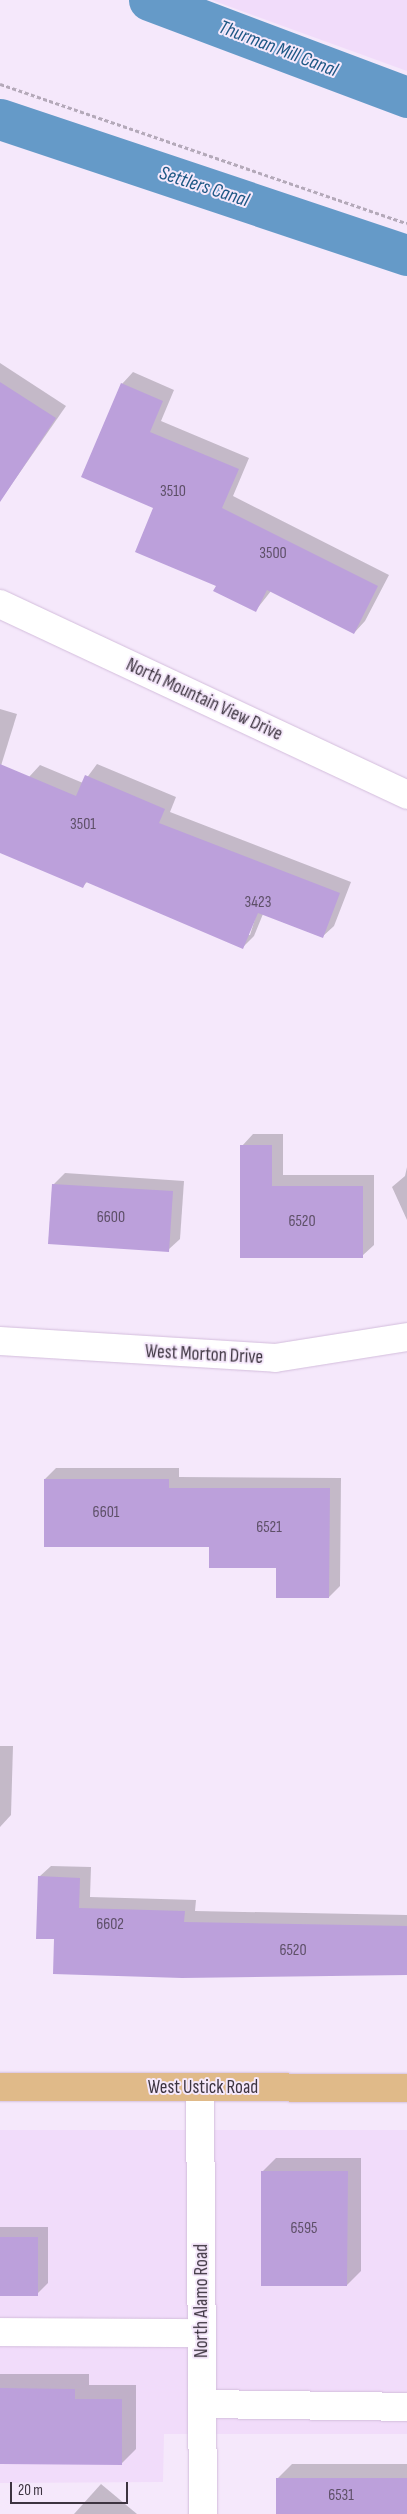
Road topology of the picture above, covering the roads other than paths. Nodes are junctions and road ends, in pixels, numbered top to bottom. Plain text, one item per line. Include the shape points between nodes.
1 (0, 604) edge
2 (407, 796) edge
3 (407, 1337) edge
4 (0, 1341) edge
5 (0, 2087) edge
6 (200, 2088) junction
7 (407, 2088) edge
8 (0, 2332) edge
9 (202, 2333) junction
10 (202, 2404) junction
11 (407, 2407) edge
12 (203, 2514) edge

1 - 2 street, North Mountain View Drive
3 - 4 street, West Morton Drive via 275,1358
5 - 6 main road, West Ustick Road
6 - 7 main road, West Ustick Road
6 - 9 street, North Alamo Road
8 - 9 street
9 - 10 street, North Alamo Road
10 - 11 street
10 - 12 street, North Alamo Road

